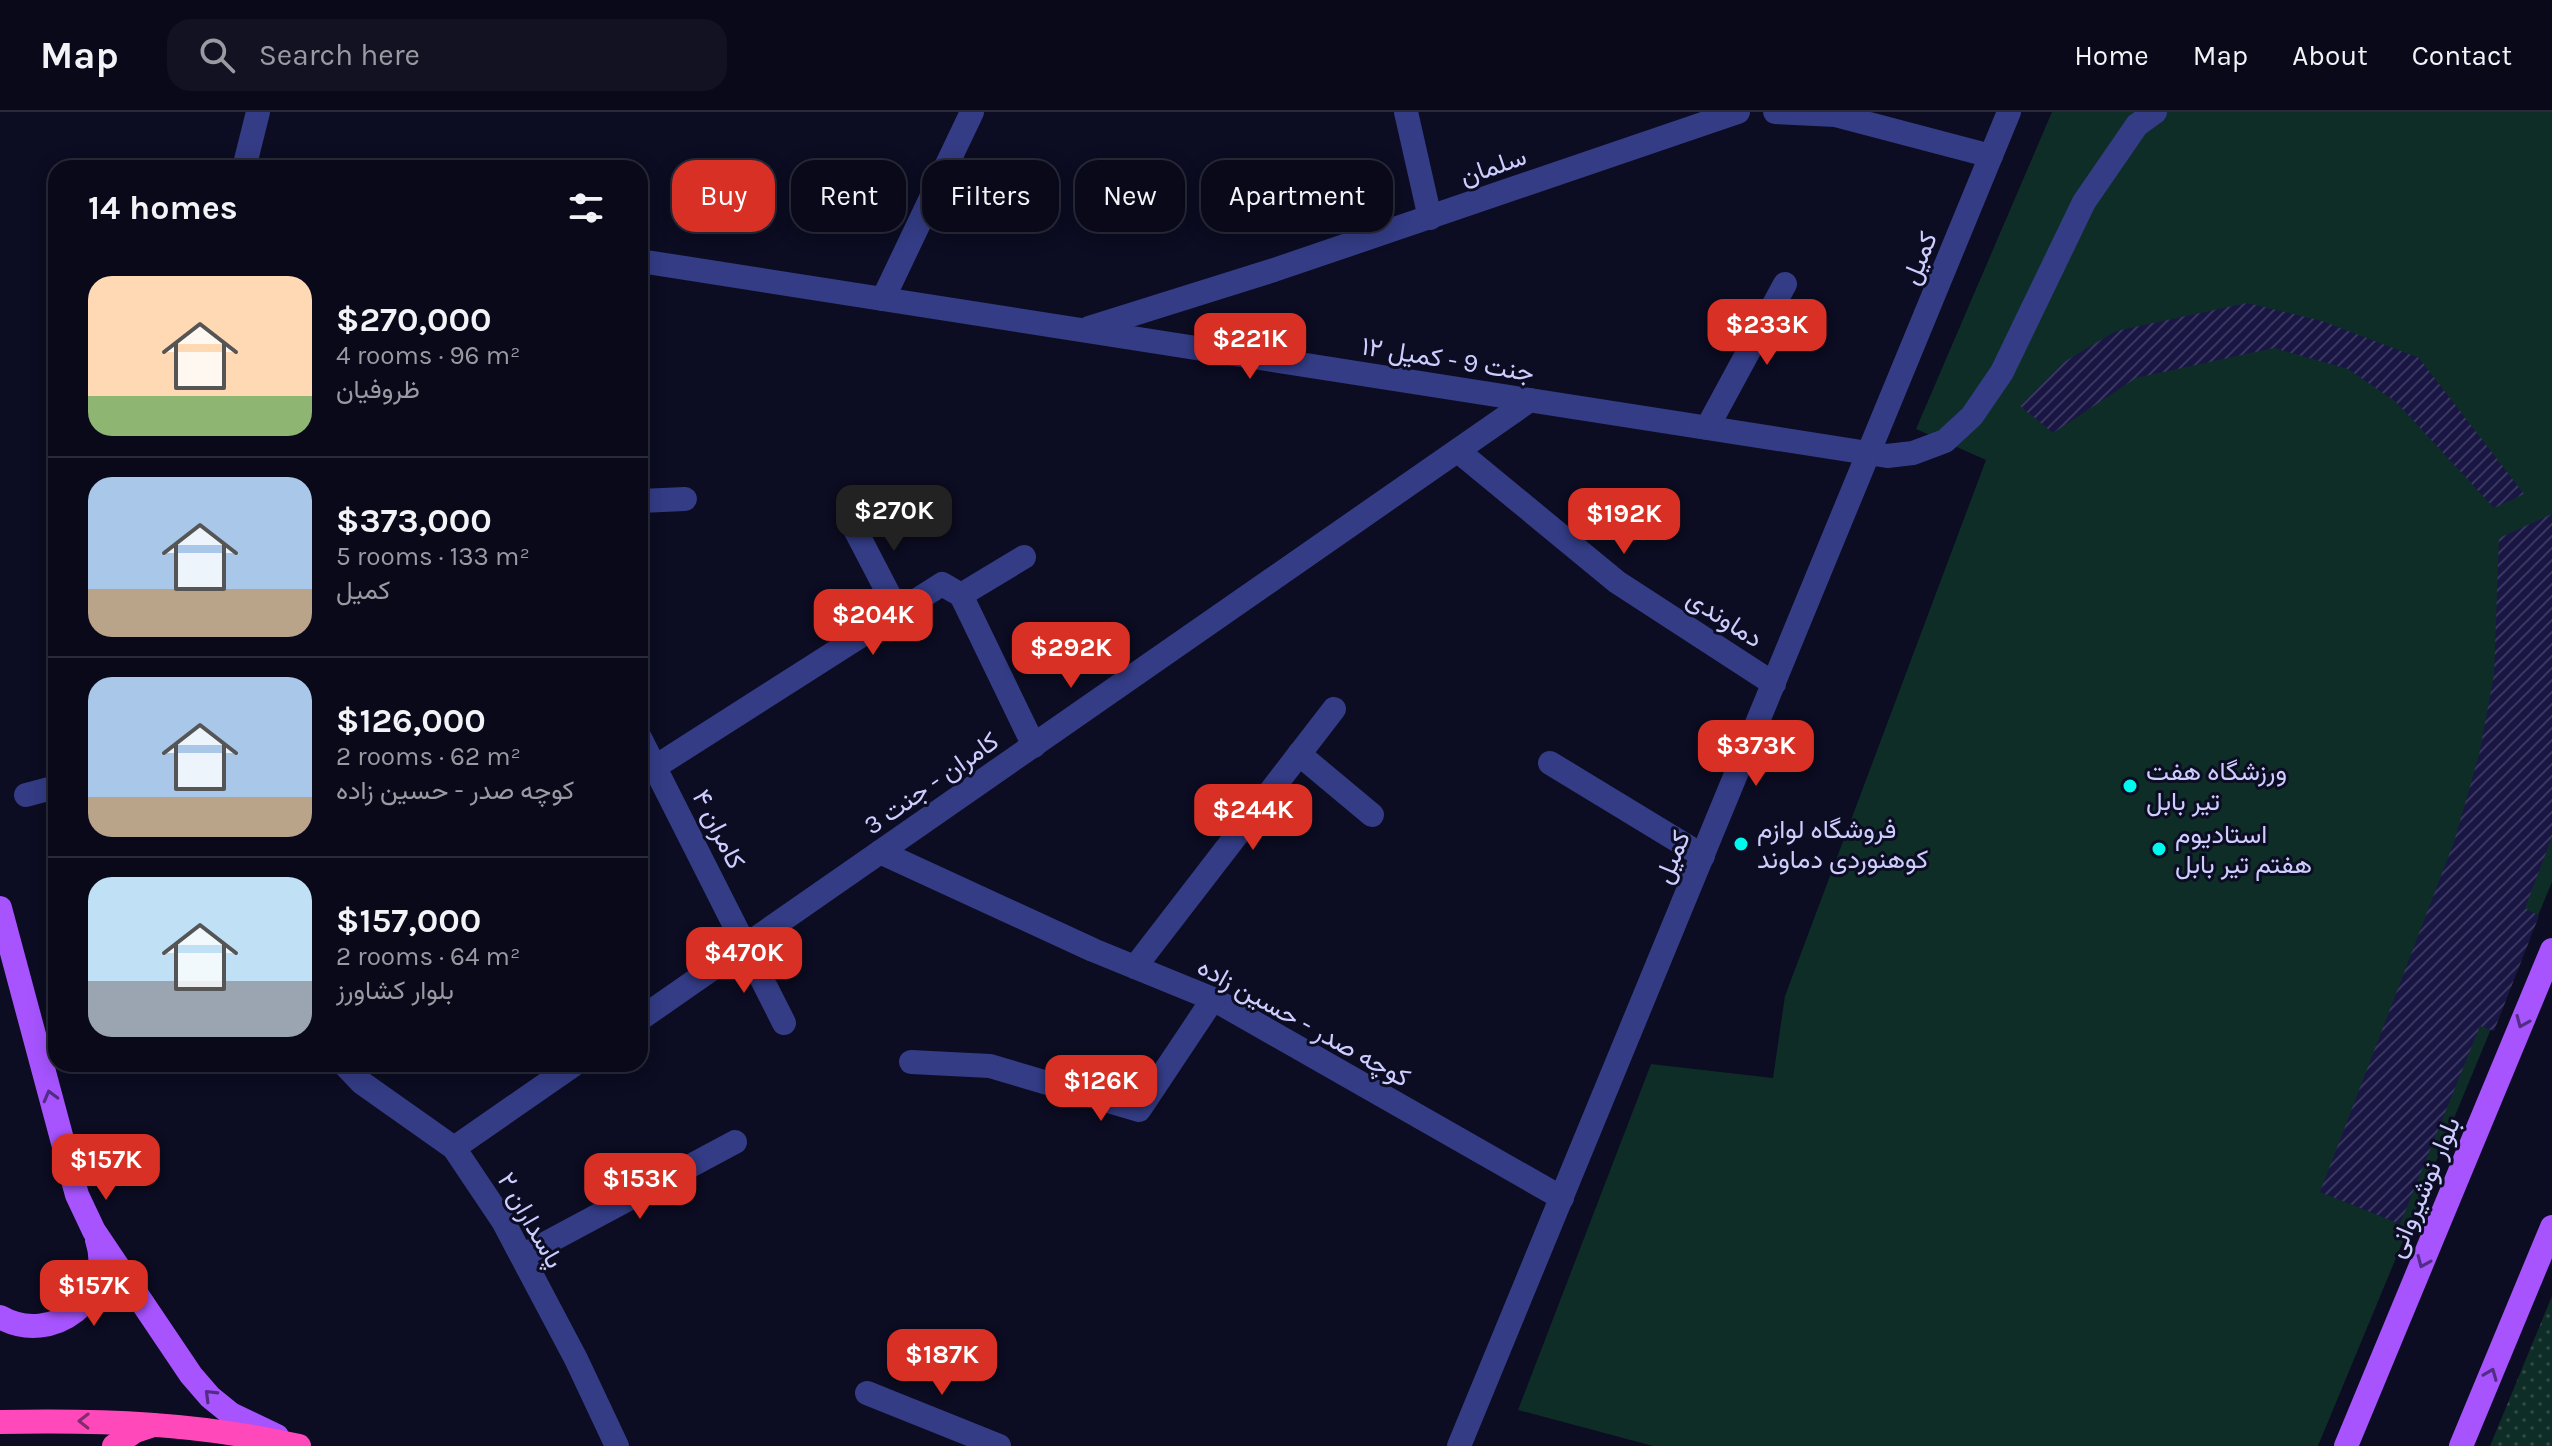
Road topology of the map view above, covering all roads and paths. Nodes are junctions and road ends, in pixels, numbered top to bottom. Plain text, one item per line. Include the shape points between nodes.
1 (258, 112) edge
2 (972, 112) edge
3 (1406, 112) edge
4 (1738, 112) edge
5 (1775, 112) edge
6 (2009, 112) edge
7 (2155, 112) edge
8 (1991, 156) junction
9 (246, 160) edge
10 (1430, 218) junction
11 (648, 262) edge
12 (1785, 284) dead end
13 (883, 299) junction
14 (1083, 330) junction
15 (1530, 400) junction
16 (1707, 428) junction
17 (1458, 451) junction
18 (1868, 455) junction
19 (685, 499) dead end
20 (648, 501) edge
21 (848, 516) dead end
22 (1024, 557) dead end
23 (961, 595) junction
24 (898, 612) junction
25 (1774, 684) junction
26 (1334, 709) dead end
27 (1034, 746) junction
28 (648, 753) edge
29 (1299, 754) junction
30 (1550, 763) dead end
31 (655, 767) junction
32 (48, 789) edge
33 (26, 795) dead end
34 (1372, 815) dead end
35 (880, 852) junction
36 (1703, 856) junction
37 (0, 908) edge
38 (746, 945) junction
39 (2552, 950) edge
40 (1135, 967) junction
41 (1213, 999) junction
42 (648, 1013) edge
43 (784, 1023) dead end
44 (911, 1062) dead end
45 (352, 1072) edge
46 (563, 1072) edge
47 (735, 1142) dead end
48 (454, 1148) junction
49 (1562, 1198) junction
50 (2552, 1227) edge
51 (94, 1231) junction
52 (522, 1256) junction
53 (0, 1317) edge
54 (867, 1393) dead end
55 (0, 1422) edge
56 (159, 1423) junction
57 (114, 1446) edge
58 (301, 1446) edge
59 (617, 1446) edge
60 (999, 1446) edge
61 (1459, 1446) edge
62 (2346, 1446) edge
63 (2461, 1446) edge

1 - 9 street
2 - 13 street
3 - 10 street
4 - 10 street, سلمان
5 - 8 street via 1835,115
6 - 8 street, کمیل
7 - 18 street, جنت 9 - کمیل ۱۲ via 2137,125 2084,202 2002,372 1972,416 1945,441 1913,453
8 - 18 street, کمیل
10 - 14 street, سلمان
11 - 13 street, جنت 9 - کمیل ۱۲
12 - 16 street
13 - 14 street, جنت 9 - کمیل ۱۲
14 - 15 street, جنت 9 - کمیل ۱۲
15 - 16 street, جنت 9 - کمیل ۱۲
15 - 17 street, کامران - جنت 3
16 - 18 street, جنت 9 - کمیل ۱۲
17 - 25 street, دماوندی via 1617,582
17 - 27 street, کامران - جنت 3
18 - 25 street, کمیل
19 - 20 street
21 - 24 street
22 - 23 street
23 - 24 street via 942,584
23 - 27 street
24 - 31 street
25 - 36 street, کمیل
26 - 29 street
27 - 35 street, کامران - جنت 3
28 - 31 street, کامران ۴
29 - 34 street
29 - 40 street
30 - 36 street
31 - 38 street, کامران ۴
32 - 33 street
35 - 38 street, کامران - جنت 3
35 - 40 street, کوچه صدر - حسین زاده
36 - 49 street, کمیل
51 -> 37 main road via 77,1195
38 - 42 street, کامران - جنت 3
38 - 43 street, کامران ۴
39 -> 62 main road, بلوار نوشیروانی
40 - 41 street, کوچه صدر - حسین زاده
41 - 44 street via 1139,1110 990,1066
41 - 49 street, کوچه صدر - حسین زاده
45 - 48 street, پاسداران ۲
46 - 48 street
47 - 52 street
48 - 52 street, پاسداران ۲
49 - 61 street, کمیل
63 -> 50 main road
51 - 53 main road via 100,1269 95,1289 83,1305 49,1326 29,1327
58 -> 51 main road via 252,1426 210,1397
52 - 59 street, پاسداران ۲
54 - 60 street
56 -> 55 highway
56 - 57 highway
56 - 58 highway

